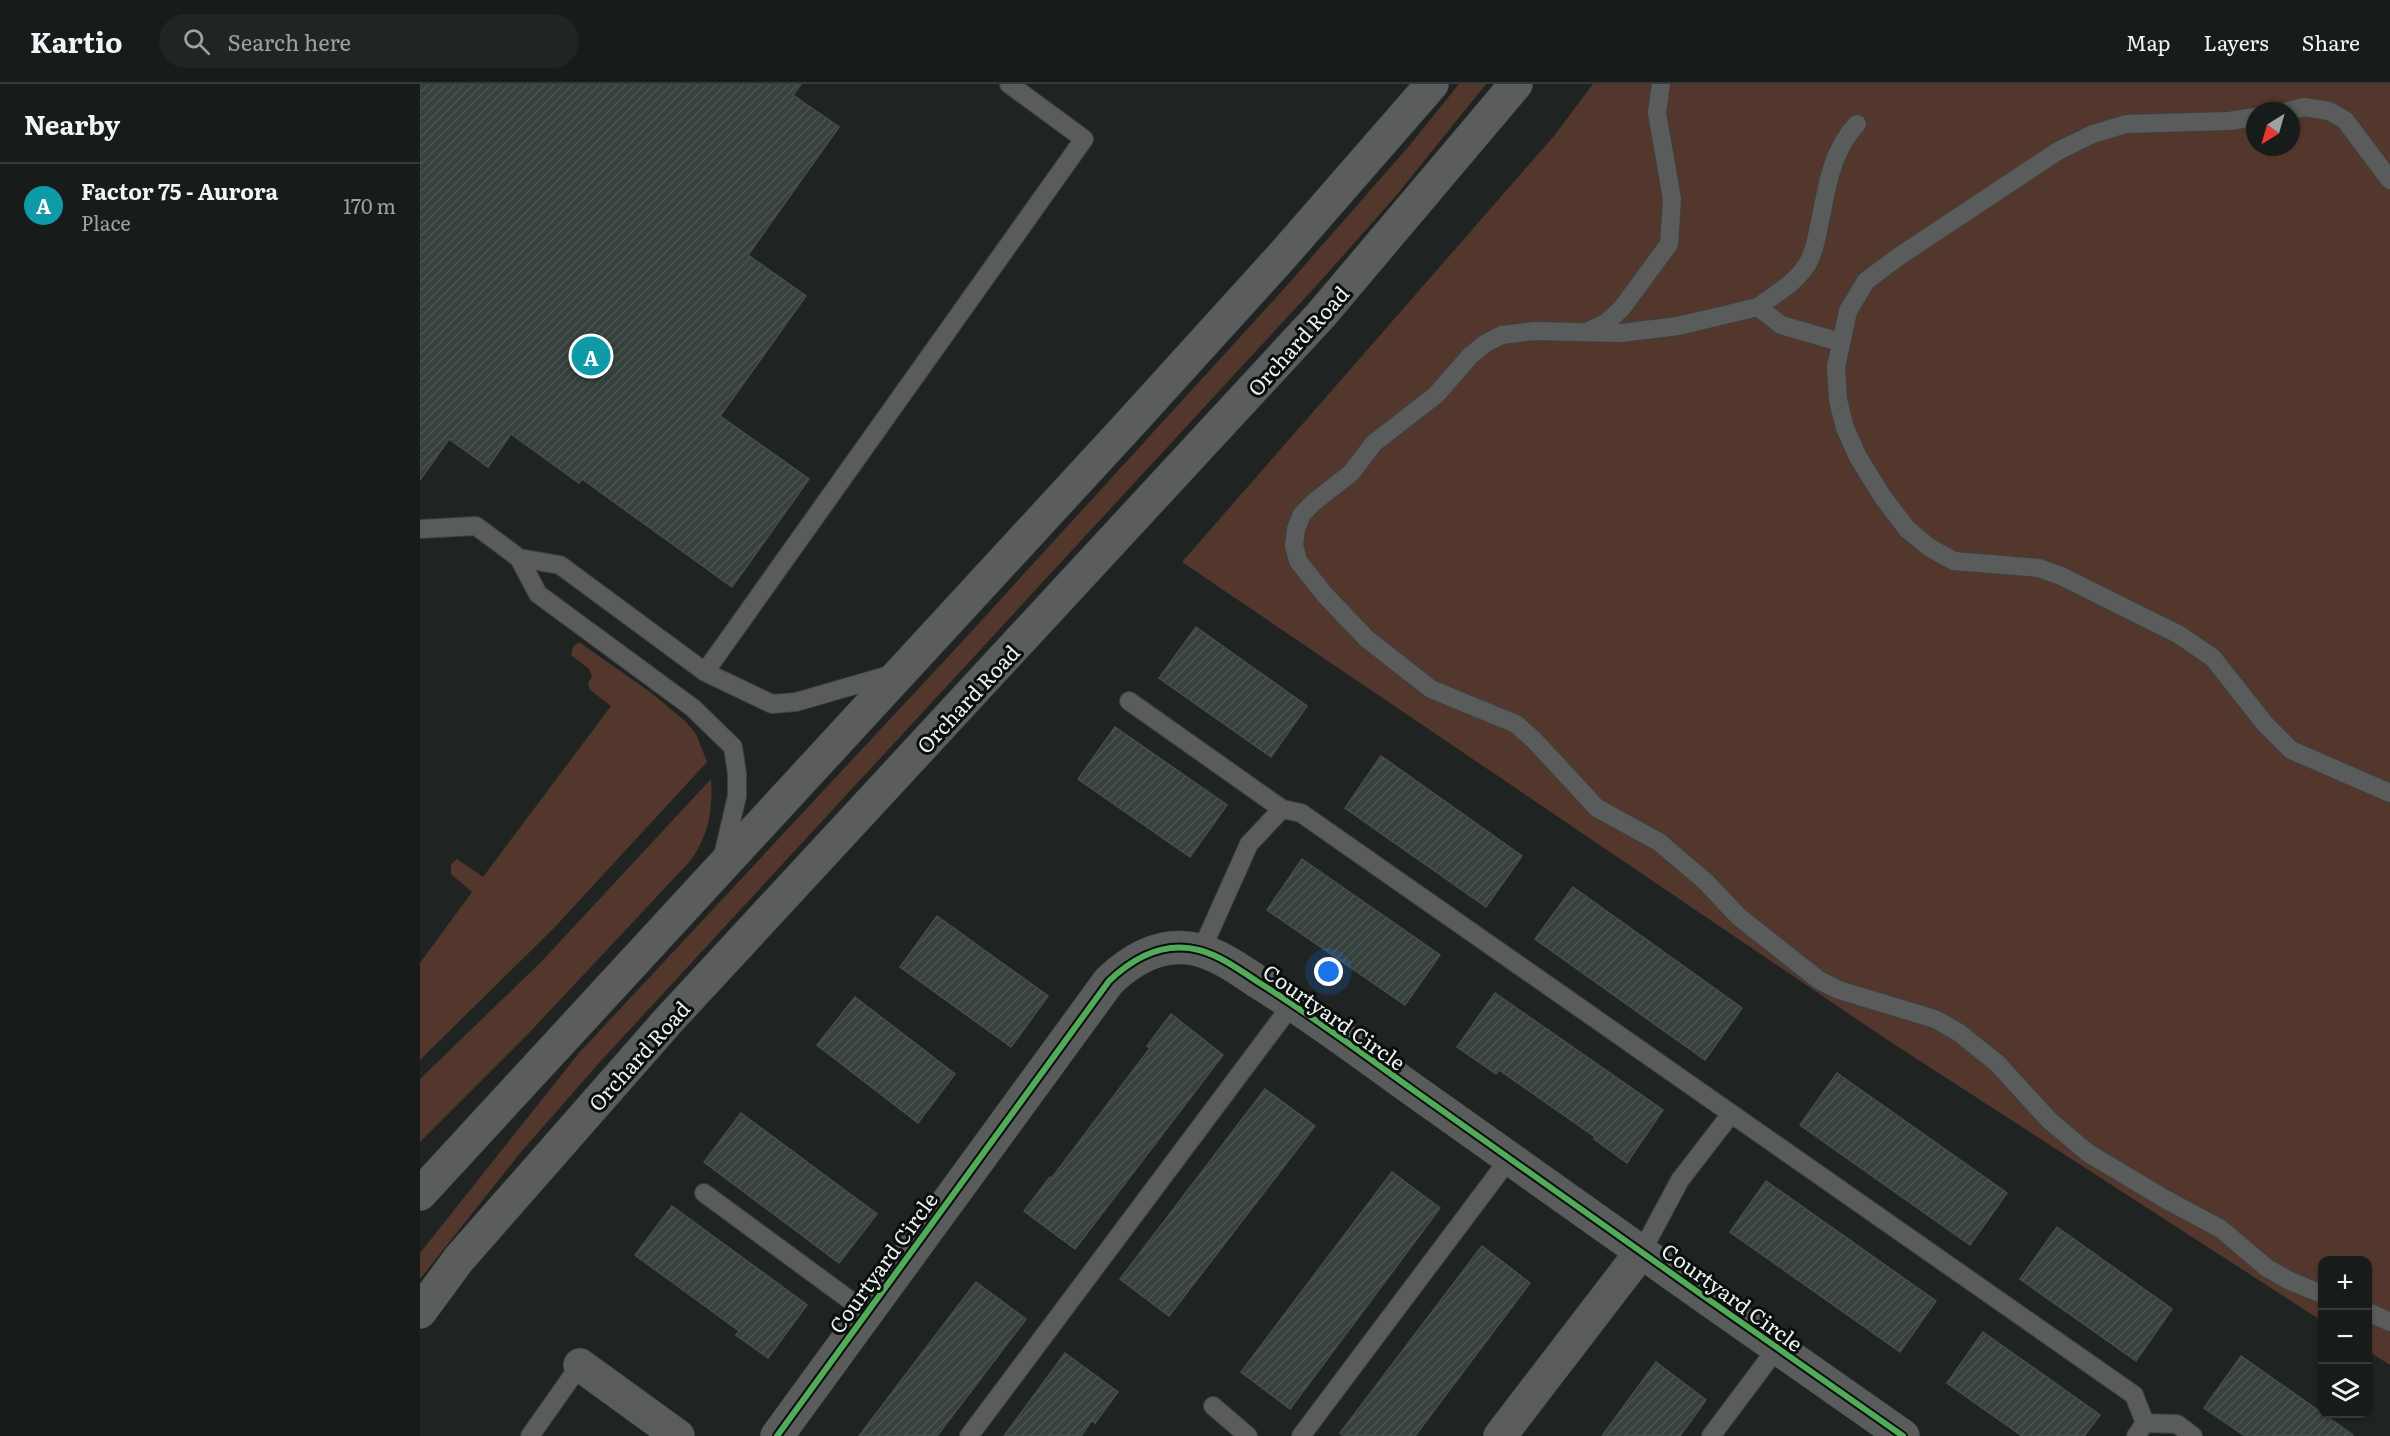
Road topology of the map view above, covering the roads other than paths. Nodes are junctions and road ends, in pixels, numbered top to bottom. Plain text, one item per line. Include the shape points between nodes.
1 (1009, 84) edge
2 (1432, 84) edge
3 (1516, 84) edge
4 (1661, 84) edge
5 (2300, 108) edge
6 (2246, 118) edge
7 (1857, 124) dead end
8 (2390, 180) edge
9 (1758, 307) junction
10 (1585, 333) junction
11 (1840, 342) junction
12 (420, 529) edge
13 (519, 558) junction
14 (705, 672) junction
15 (900, 672) junction
16 (1129, 701) dead end
17 (2390, 793) edge
18 (1282, 808) junction
19 (720, 868) junction
20 (1201, 951) junction
21 (1293, 1003) junction
22 (1731, 1114) junction
23 (1509, 1159) junction
24 (704, 1193) dead end
25 (420, 1194) edge
26 (1642, 1251) junction
27 (2318, 1292) edge
28 (420, 1312) edge
29 (866, 1312) junction
30 (2372, 1314) edge
31 (2390, 1322) edge
32 (1776, 1348) junction
33 (580, 1365) joint
34 (1213, 1406) dead end
35 (2141, 1429) edge
36 (530, 1436) edge
37 (678, 1436) edge
38 (777, 1436) edge
39 (969, 1436) edge
40 (1248, 1436) edge
41 (1301, 1436) edge
42 (1500, 1436) edge
43 (1711, 1436) edge
44 (1903, 1436) edge
45 (2193, 1436) edge

1 - 14 lane via 1084,139
2 - 15 main road via 1276,264
3 - 28 main road, Orchard Road via 1321,315 667,1022 459,1259
4 - 10 lane via 1657,113 1672,199 1669,244 1622,308 1606,323
5 - 8 lane via 2329,111 2345,120
6 - 11 lane via 2126,124 2058,151 1866,281 1848,311
7 - 9 lane via 1845,136 1837,153 1809,262 1795,279
9 - 10 lane via 1678,326
9 - 11 lane via 1781,326
10 - 27 lane via 1534,331 1502,335 1486,343 1436,395 1383,435 1351,473 1302,514 1294,545 1298,561 1337,609 1376,646 1431,689 1516,724 1597,808 1659,842 1706,882 1738,917 1819,980 1839,990 1935,1019 1958,1032 1997,1063 2049,1120 2088,1153 2221,1228 2267,1268
11 - 17 lane via 1837,389 1845,428 1858,457 1907,530 1954,561 2039,568 2061,576 2178,634 2213,658 2265,724 2291,750
12 - 13 lane via 476,526
13 - 14 lane via 560,565
13 - 19 lane via 538,594 693,708 733,747 737,796
14 - 15 lane via 772,704 796,702
15 - 19 main road
16 - 18 lane
18 - 20 lane via 1249,844
18 - 22 lane via 1301,813
19 - 25 main road
20 - 21 street, Courtyard Circle via 1222,959
20 - 29 street, Courtyard Circle via 1178,946 1151,952 1127,963 1109,981
21 - 23 street, Courtyard Circle
21 - 39 lane
22 - 26 lane via 1680,1180
22 - 35 lane via 2134,1395
23 - 26 street, Courtyard Circle
23 - 41 lane
24 - 29 lane
26 - 32 street, Courtyard Circle
26 - 42 street
29 - 38 street, Courtyard Circle
30 - 31 lane
32 - 43 lane
32 - 44 street, Courtyard Circle
33 - 36 lane
33 - 37 street
34 - 40 lane
35 - 45 lane via 2177,1424

